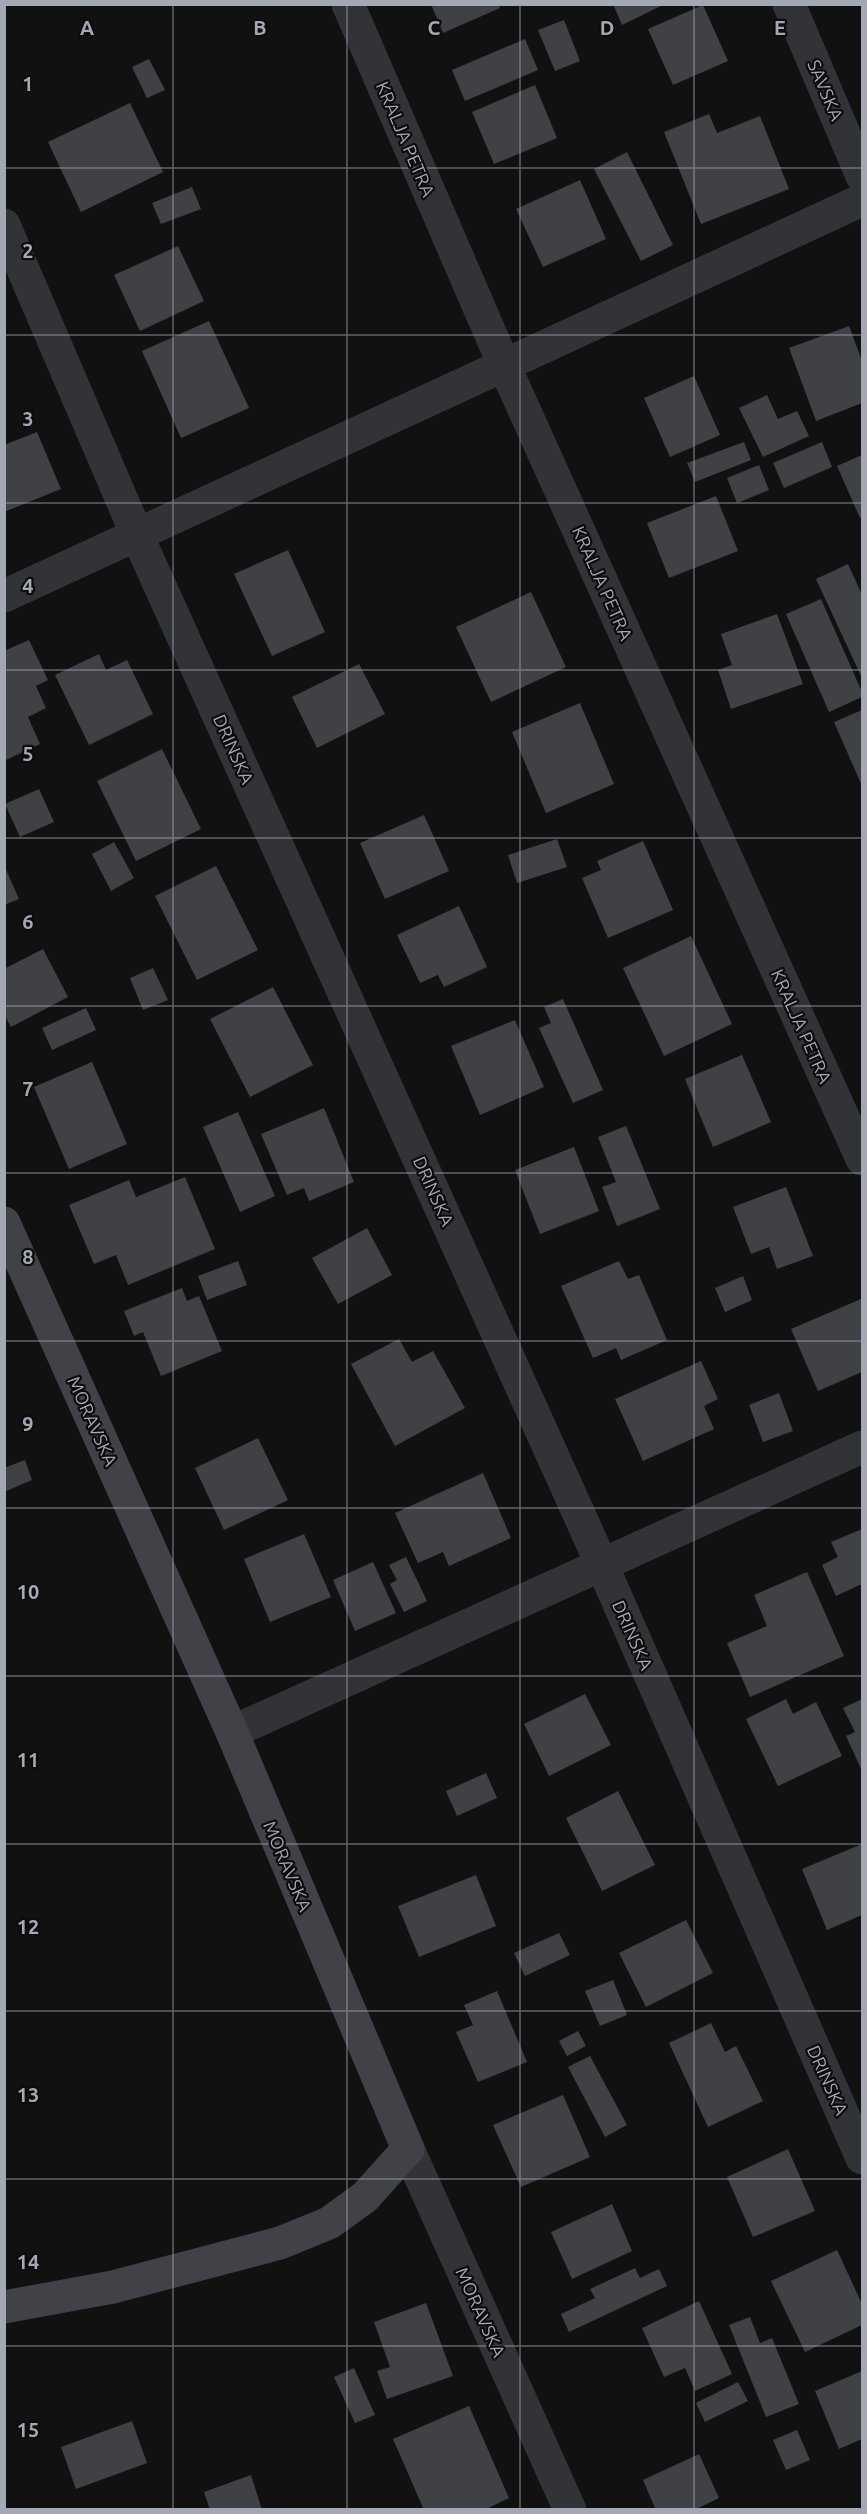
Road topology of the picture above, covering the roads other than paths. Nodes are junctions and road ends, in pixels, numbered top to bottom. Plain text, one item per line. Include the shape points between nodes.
1 (348, 4) edge
2 (789, 4) edge
3 (862, 176) edge
4 (862, 200) edge
5 (4, 225) edge
6 (504, 365) junction
7 (137, 535) junction
8 (4, 596) edge
9 (862, 1160) edge
10 (4, 1223) edge
11 (862, 1447) edge
12 (602, 1565) junction
13 (232, 1731) junction
14 (408, 2150) junction
15 (862, 2158) edge
16 (4, 2307) edge
17 (570, 2510) edge

1 - 6 street, KRALJA PETRA
2 - 3 street, SAVSKA
4 - 6 street
5 - 7 street, DRINSKA
6 - 7 street
6 - 9 street, KRALJA PETRA
7 - 8 street
7 - 12 street, DRINSKA
10 - 13 street, MORAVSKA
11 - 12 street
12 - 13 street
12 - 15 street, DRINSKA
13 - 14 street, MORAVSKA
14 - 16 street via 364,2197 329,2223 280,2243 113,2287
14 - 17 street, MORAVSKA

